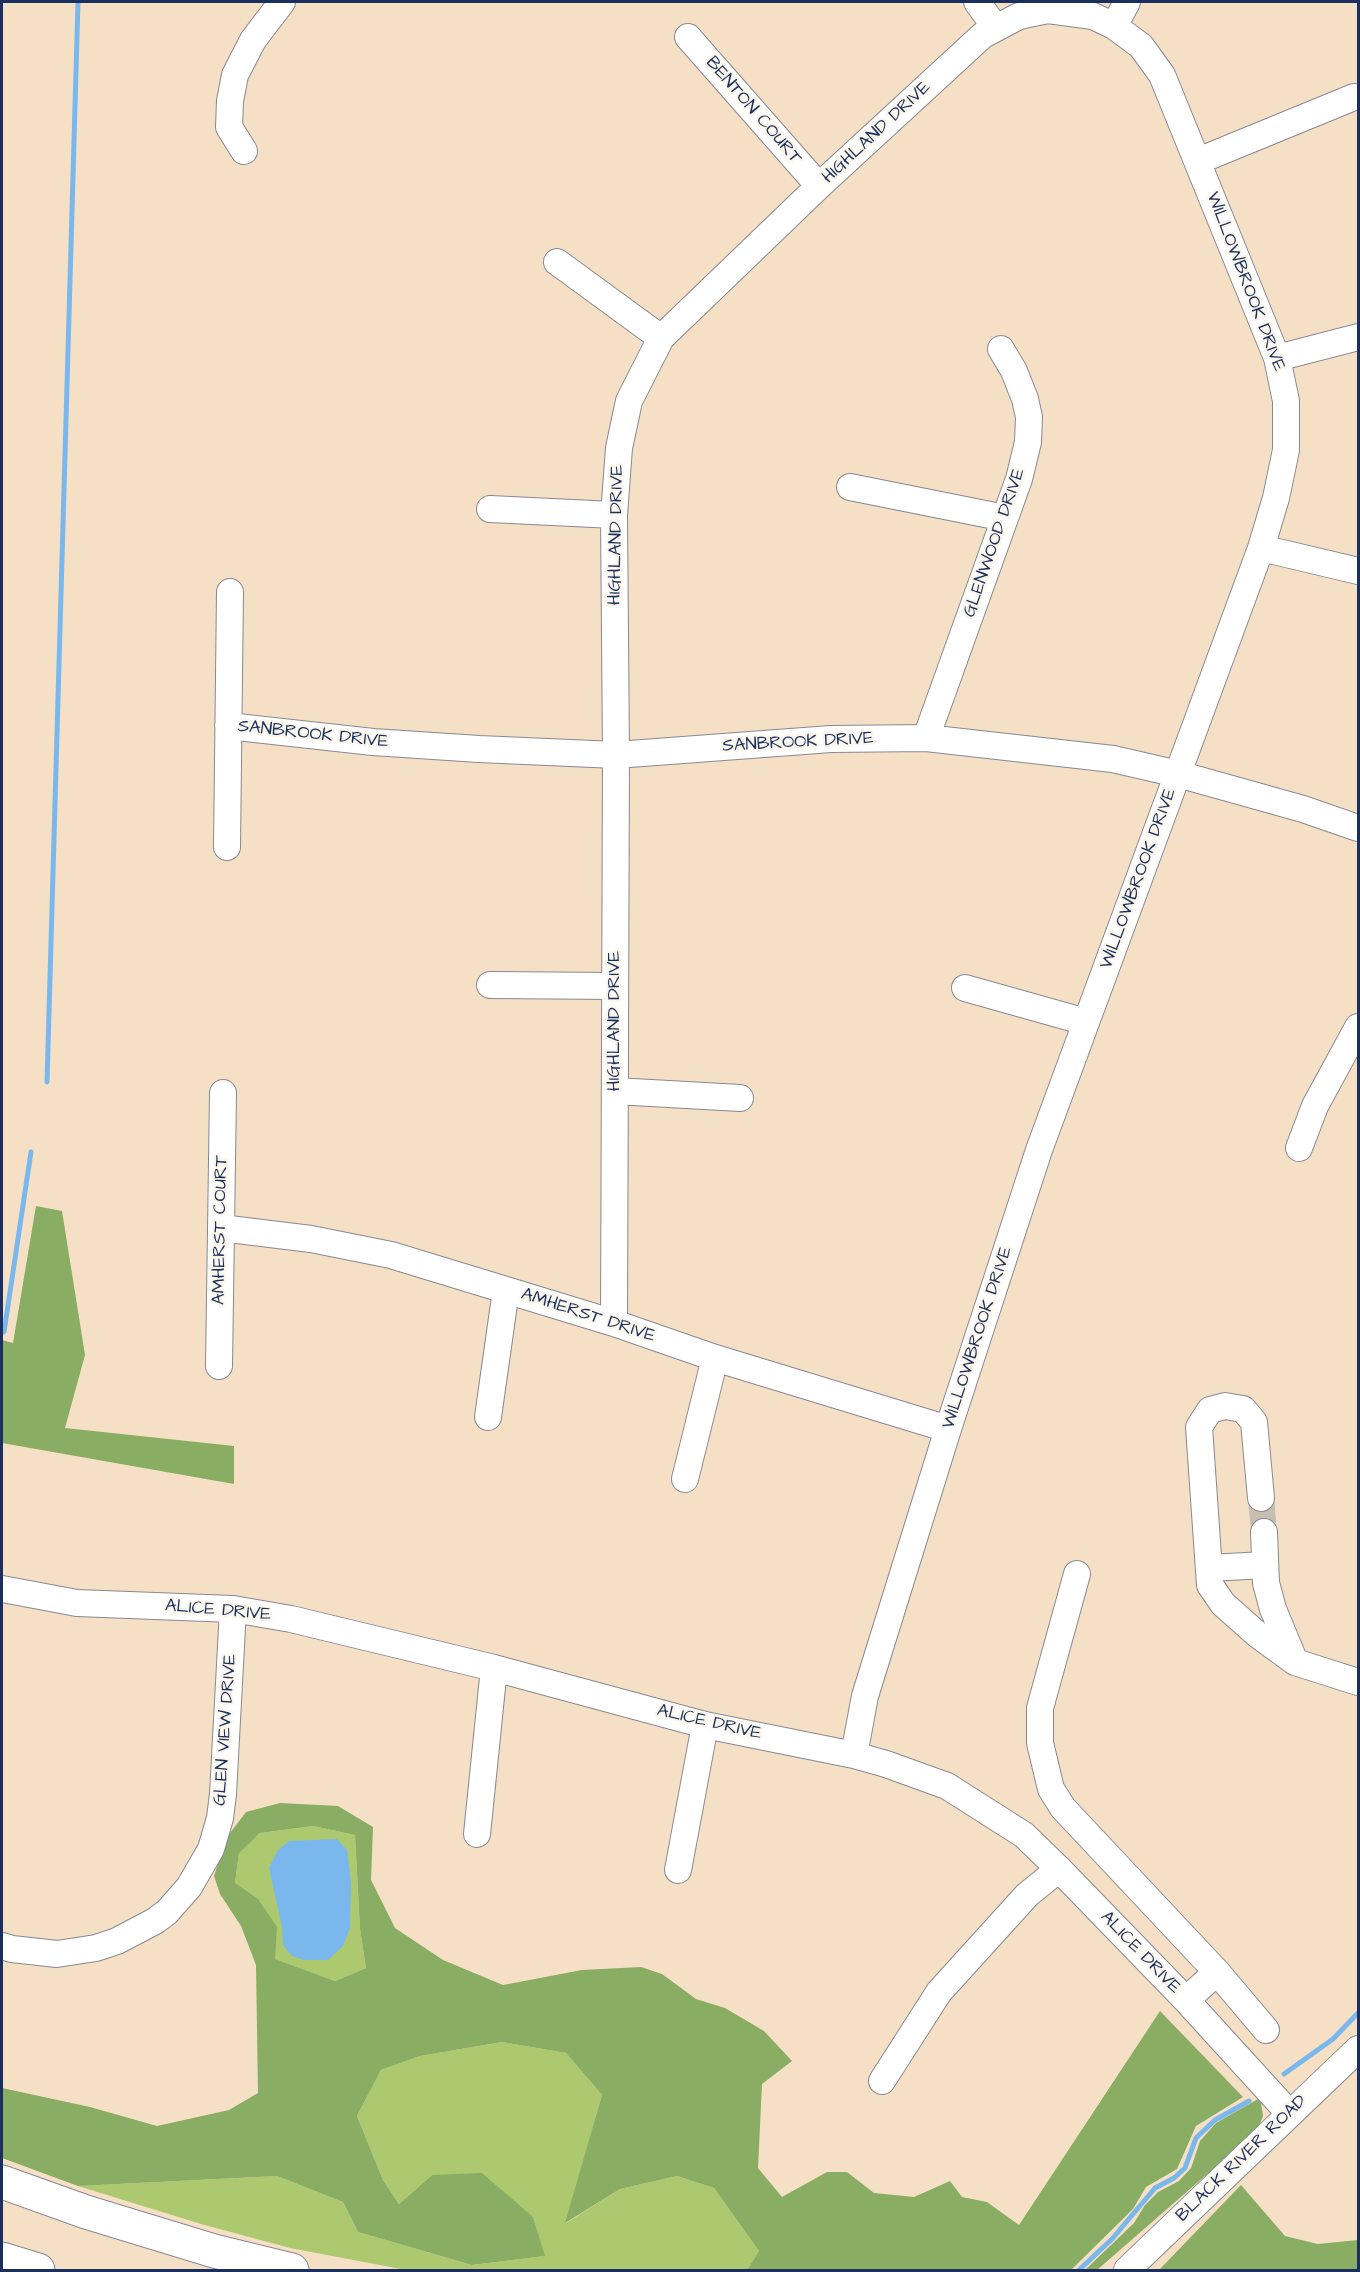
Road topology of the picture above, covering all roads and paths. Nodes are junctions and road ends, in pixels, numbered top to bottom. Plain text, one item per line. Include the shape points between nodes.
1 (282, 2) edge
2 (977, 2) edge
3 (1127, 2) edge
4 (1114, 26) junction
5 (996, 28) junction
6 (688, 37) dead end
7 (1354, 97) dead end
8 (244, 151) dead end
9 (1198, 161) junction
10 (819, 186) junction
11 (557, 262) dead end
12 (1359, 337) edge
13 (661, 338) junction
14 (1001, 349) dead end
15 (1277, 358) junction
16 (850, 487) dead end
17 (490, 509) dead end
18 (614, 515) junction
19 (1005, 518) junction
20 (1261, 548) junction
21 (1359, 571) edge
22 (230, 592) dead end
23 (228, 726) junction
24 (926, 738) junction
25 (616, 755) junction
26 (1178, 774) junction
27 (1359, 828) edge
28 (227, 847) dead end
29 (490, 985) dead end
30 (615, 986) junction
31 (965, 988) dead end
32 (1086, 1022) junction
33 (1359, 1027) edge
34 (615, 1091) junction
35 (223, 1093) dead end
36 (740, 1098) dead end
37 (1299, 1148) dead end
38 (221, 1228) junction
39 (506, 1290) junction
40 (614, 1323) junction
41 (715, 1358) junction
42 (219, 1366) dead end
43 (488, 1417) dead end
44 (948, 1429) junction
45 (685, 1479) dead end
46 (1261, 1498) tunnel mouth
47 (1264, 1532) tunnel mouth
48 (1265, 1564) junction
49 (1209, 1568) junction
50 (1077, 1574) dead end
51 (2, 1589) edge
52 (233, 1609) junction
53 (1295, 1662) junction
54 (494, 1668) junction
55 (1359, 1682) edge
56 (705, 1725) junction
57 (854, 1755) junction
58 (477, 1834) dead end
59 (1059, 1869) junction
60 (678, 1870) dead end
61 (2, 1946) edge
62 (1217, 1972) junction
63 (1186, 2000) junction
64 (1266, 2030) dead end
65 (1359, 2049) edge
66 (882, 2081) dead end
67 (1289, 2113) junction
68 (2, 2182) edge
69 (2, 2259) edge
70 (38, 2271) edge
71 (292, 2271) edge
72 (1127, 2271) edge

1 - 8 street via 253,40 235,75 229,128
2 - 5 street
3 - 4 street
4 - 5 street, HIGHLAND DRIVE via 1093,16 1048,10 1019,16
4 - 9 street, WILLOWBROOK DRIVE via 1141,46 1162,75
5 - 10 street, HIGHLAND DRIVE via 983,35
6 - 10 street, BENTON COURT
7 - 9 street
9 - 15 street, WILLOWBROOK DRIVE
10 - 13 street, HIGHLAND DRIVE
11 - 13 street
12 - 15 street
13 - 18 street, HIGHLAND DRIVE via 629,401 619,448
14 - 19 street, GLENWOOD DRIVE via 1014,371 1029,417 1029,442
15 - 20 street, WILLOWBROOK DRIVE via 1286,402 1287,450
16 - 19 street
17 - 18 street
18 - 25 street, HIGHLAND DRIVE
19 - 24 street, GLENWOOD DRIVE
20 - 21 street
20 - 26 street, WILLOWBROOK DRIVE
22 - 23 street
23 - 25 street, SANBROOK DRIVE via 372,742
23 - 28 street
24 - 25 street, SANBROOK DRIVE via 831,739
24 - 26 street, SANBROOK DRIVE via 1113,759
25 - 30 street, HIGHLAND DRIVE
26 - 27 street, SANBROOK DRIVE
26 - 32 street, WILLOWBROOK DRIVE
29 - 30 street
30 - 34 street, HIGHLAND DRIVE
31 - 32 street
32 - 44 street, WILLOWBROOK DRIVE
33 - 37 street via 1315,1106
34 - 36 street
34 - 40 street, HIGHLAND DRIVE
35 - 38 street, AMHERST COURT
38 - 39 street, AMHERST DRIVE via 344,1245
38 - 42 street, AMHERST COURT
39 - 40 street, AMHERST DRIVE
39 - 43 street
40 - 41 street, AMHERST DRIVE
41 - 44 street, AMHERST DRIVE
41 - 45 street
44 - 57 street, WILLOWBROOK DRIVE via 865,1696
46 - 49 street via 1254,1422 1243,1409 1225,1406 1210,1410 1199,1427
47 - 48 street
48 - 49 street
48 - 53 street via 1271,1600
49 - 53 street via 1210,1585 1223,1604
50 - 62 street via 1040,1708 1040,1743 1051,1789 1063,1808
51 - 52 street, ALICE DRIVE via 77,1603
52 - 54 street, ALICE DRIVE via 291,1619
52 - 61 street, GLEN VIEW DRIVE via 220,1818 211,1849 189,1887 155,1921 123,1939 96,1948 57,1954
53 - 55 street
54 - 56 street, ALICE DRIVE
54 - 58 street
56 - 57 street, ALICE DRIVE
56 - 60 street
57 - 59 street, ALICE DRIVE via 947,1786 1024,1835
59 - 63 street, ALICE DRIVE
59 - 66 street via 1027,1895 939,1992
62 - 63 street
62 - 64 street
63 - 67 street, ALICE DRIVE
65 - 67 street, BLACK RIVER ROAD
67 - 72 street, BLACK RIVER ROAD
68 - 71 highway via 86,2212
69 - 70 highway

